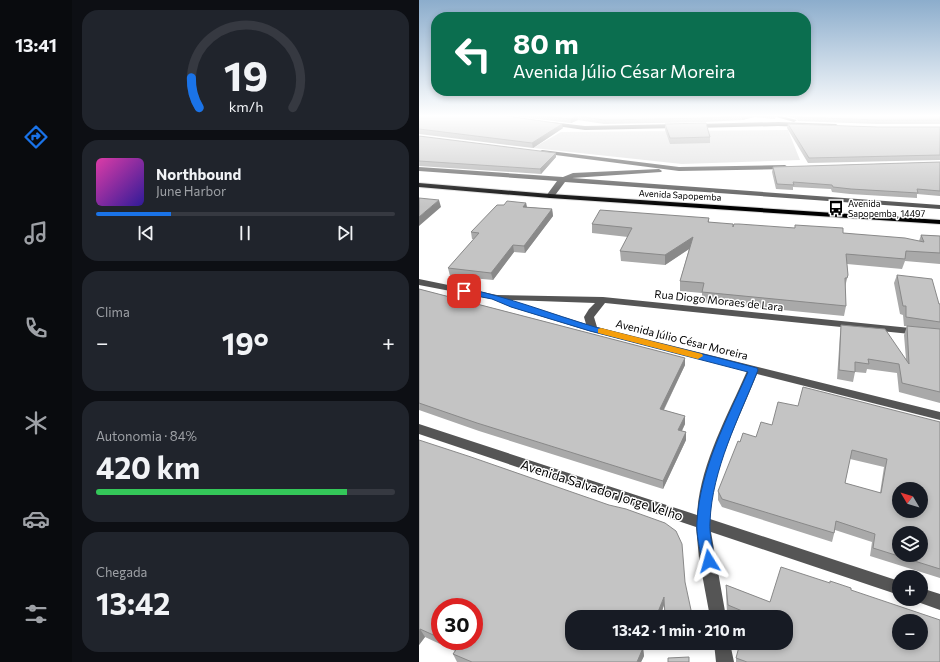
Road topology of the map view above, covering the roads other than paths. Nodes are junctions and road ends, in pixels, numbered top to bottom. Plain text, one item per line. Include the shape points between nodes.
1 (533, 151) edge
2 (792, 167) edge
3 (679, 169) junction
4 (419, 170) edge
5 (561, 181) junction
6 (419, 185) edge
7 (550, 196) junction
8 (940, 207) edge
9 (940, 222) edge
10 (419, 282) edge
11 (495, 297) junction
12 (603, 300) junction
13 (593, 329) junction
14 (940, 334) edge
15 (753, 370) junction
16 (940, 416) edge
17 (419, 429) edge
18 (703, 523) junction
19 (892, 586) edge
20 (928, 598) edge
21 (940, 602) edge
22 (716, 610) edge
23 (723, 650) edge
24 (725, 662) edge

1 - 3 street
2 - 3 street
3 - 5 street via 573,175
4 - 5 street, Avenida Sapopemba
5 - 7 street
5 - 8 street, Avenida Sapopemba
6 - 7 main road, Avenida Sapopemba
7 - 9 main road, Avenida Sapopemba
10 - 11 street, Avenida Júlio César Moreira
11 - 12 street, Rua Diogo Moraes de Lara
11 - 13 street, Avenida Júlio César Moreira
12 - 13 street via 592,310 589,317
12 - 14 street, Rua Diogo Moraes de Lara
13 - 15 street, Avenida Júlio César Moreira
15 - 16 street, Avenida Júlio César Moreira
15 - 18 street via 718,455 707,494
17 - 18 street, Avenida Salvador Jorge Velho
18 - 19 street, Avenida Salvador Jorge Velho
18 - 22 street
20 - 21 street
23 - 24 street

